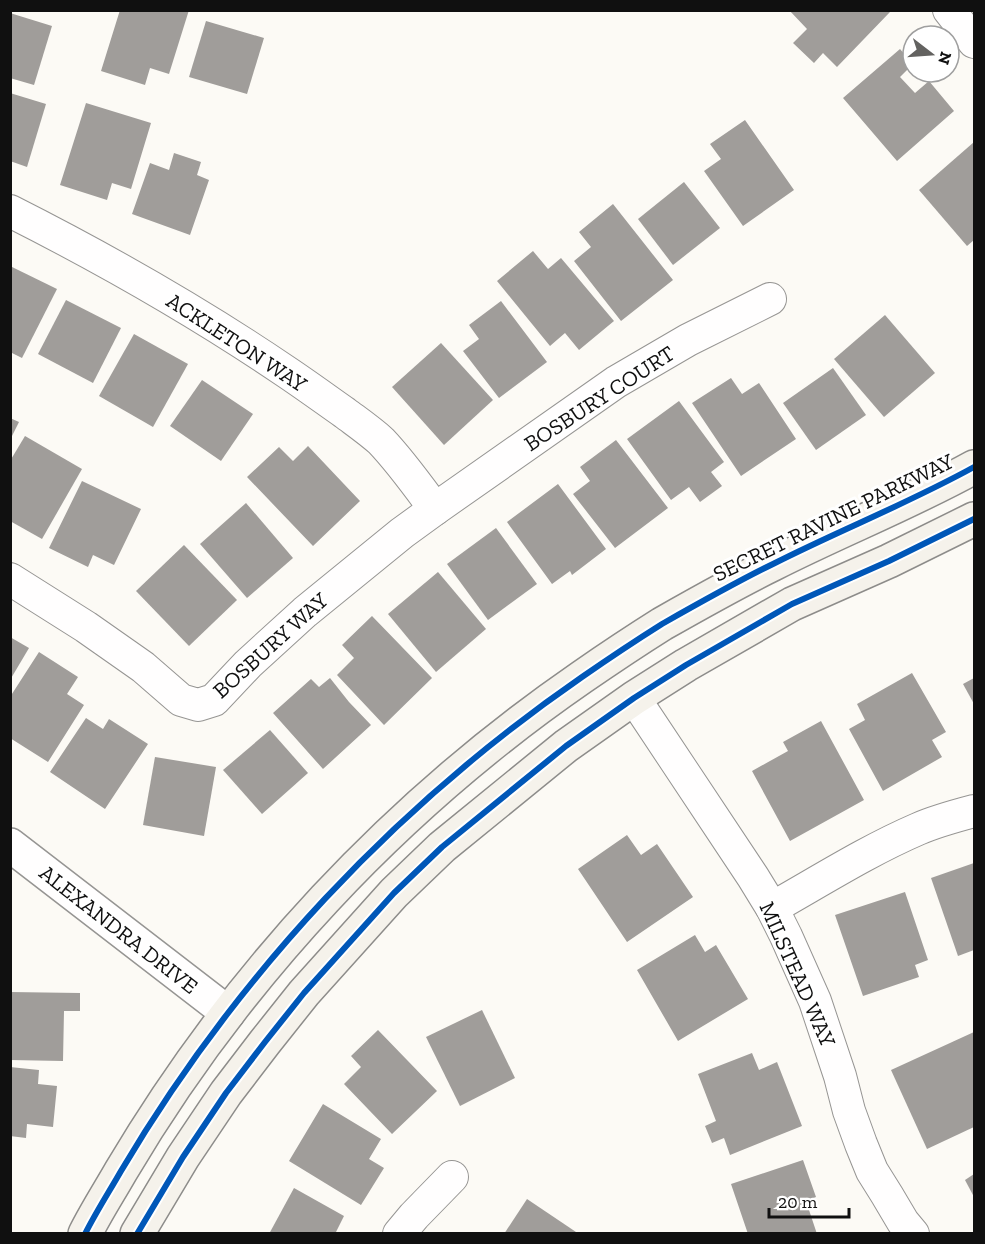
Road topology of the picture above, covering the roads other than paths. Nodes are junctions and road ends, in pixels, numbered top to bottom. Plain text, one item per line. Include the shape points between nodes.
1 (949, 10) edge
2 (975, 42) edge
3 (10, 211) edge
4 (770, 299) dead end
5 (975, 467) edge
6 (435, 509) junction
7 (975, 519) edge
8 (10, 579) edge
9 (608, 659) junction
10 (634, 698) junction
11 (975, 811) edge
12 (10, 844) edge
13 (772, 908) junction
14 (228, 1013) junction
15 (265, 1042) junction
16 (452, 1178) dead end
17 (85, 1233) edge
18 (137, 1233) edge
19 (399, 1233) edge
20 (913, 1233) edge

1 - 2 street
3 - 6 street, ACKLETON WAY via 153,288 318,393 380,441
4 - 6 street, BOSBURY COURT via 616,382
5 - 9 main road, SECRET RAVINE PARKWAY via 756,573
6 - 8 street, BOSBURY WAY via 304,612 214,700 198,705 181,700 133,660
7 - 10 main road via 792,604
9 - 10 main road
9 - 14 main road, SECRET RAVINE PARKWAY via 471,760 361,861 307,917
10 - 13 street, MILSTEAD WAY
10 - 15 main road via 566,746 442,847 340,952
11 - 13 street via 947,818 890,842
12 - 14 street, ALEXANDRA DRIVE
13 - 20 street, MILSTEAD WAY via 815,1001 872,1171
14 - 15 main road
14 - 17 main road, SECRET RAVINE PARKWAY via 145,1131
15 - 18 main road via 183,1157
16 - 19 street

